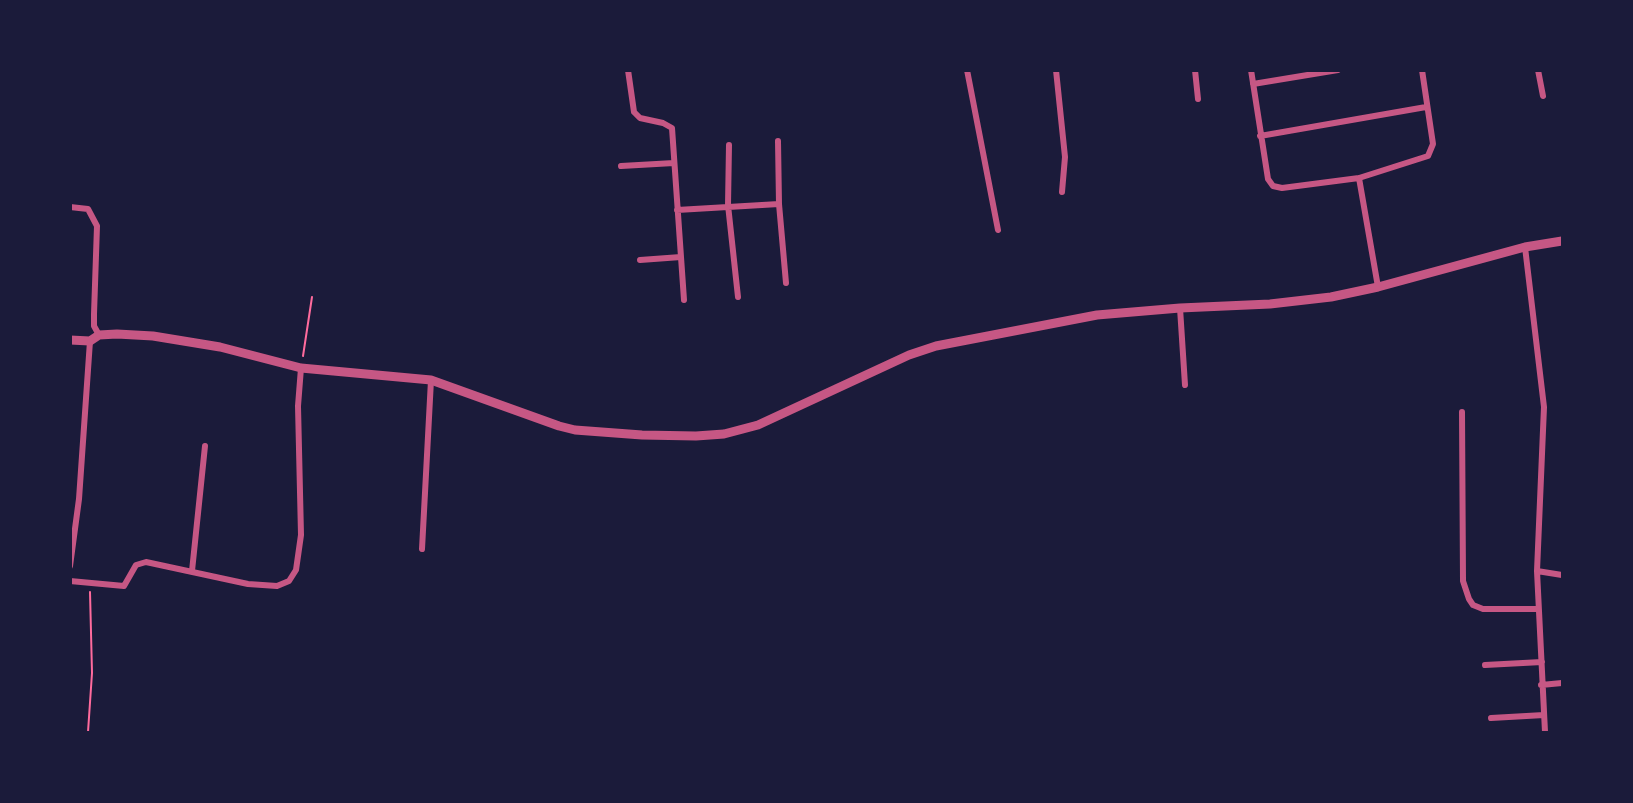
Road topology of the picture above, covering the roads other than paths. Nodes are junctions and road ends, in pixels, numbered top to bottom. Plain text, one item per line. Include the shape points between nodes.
1 (628, 70) edge
2 (967, 70) edge
3 (1056, 70) edge
4 (1195, 70) edge
5 (1251, 70) edge
6 (1338, 70) edge
7 (1422, 70) edge
8 (1538, 70) edge
9 (1253, 84) junction
10 (1543, 96) dead end
11 (1198, 99) dead end
12 (1426, 106) junction
13 (1260, 136) junction
14 (778, 141) dead end
15 (729, 145) dead end
16 (674, 163) junction
17 (621, 166) dead end
18 (1359, 178) junction
19 (1062, 192) dead end
20 (779, 204) junction
21 (728, 205) junction
22 (70, 207) edge
23 (677, 210) junction
24 (998, 230) dead end
25 (1563, 241) edge
26 (1525, 248) junction
27 (681, 257) junction
28 (640, 260) dead end
29 (786, 282) dead end
30 (1378, 287) junction
31 (738, 297) dead end
32 (684, 300) dead end
33 (1180, 308) junction
34 (99, 335) junction
35 (70, 340) edge
36 (90, 341) junction
37 (301, 368) junction
38 (431, 380) junction
39 (1185, 385) dead end
40 (1462, 412) dead end
41 (205, 446) dead end
42 (422, 549) dead end
43 (70, 566) edge
44 (192, 571) junction
45 (1537, 571) junction
46 (1563, 575) edge
47 (70, 581) edge
48 (1538, 609) junction
49 (1542, 662) junction
50 (1485, 665) dead end
51 (1563, 683) edge
52 (1541, 685) junction
53 (1544, 715) junction
54 (1491, 718) dead end
55 (1545, 732) edge

1 - 16 street via 634,112 640,118 672,128
2 - 24 street
3 - 19 street via 1065,157
4 - 11 street
5 - 9 street
6 - 9 street
7 - 12 street
8 - 10 street
9 - 13 street
12 - 13 street
12 - 18 street via 1434,144 1428,156
13 - 18 street via 1268,179 1273,186
14 - 20 street
15 - 21 street
16 - 17 street
16 - 23 street
18 - 30 street
20 - 21 street
20 - 29 street
21 - 23 street
21 - 31 street
22 - 34 street via 88,209 97,226 94,326
23 - 27 street
25 - 26 street
26 - 30 street
26 - 45 street via 1544,407
27 - 28 street
27 - 32 street
30 - 33 street via 1270,304
33 - 38 street via 1097,315 936,346 909,355 790,413 724,434 667,436 575,430
33 - 39 street
34 - 36 street
34 - 37 street via 137,334 220,347
35 - 36 street
36 - 43 street
37 - 38 street
37 - 44 street via 301,534 294,575 283,584 268,586
38 - 42 street
40 - 48 street via 1463,581 1469,599 1483,609
41 - 44 street
44 - 47 street via 141,562 124,586
45 - 46 street
45 - 48 street
48 - 49 street
49 - 50 street
49 - 52 street
51 - 52 street
52 - 53 street
53 - 54 street
53 - 55 street

